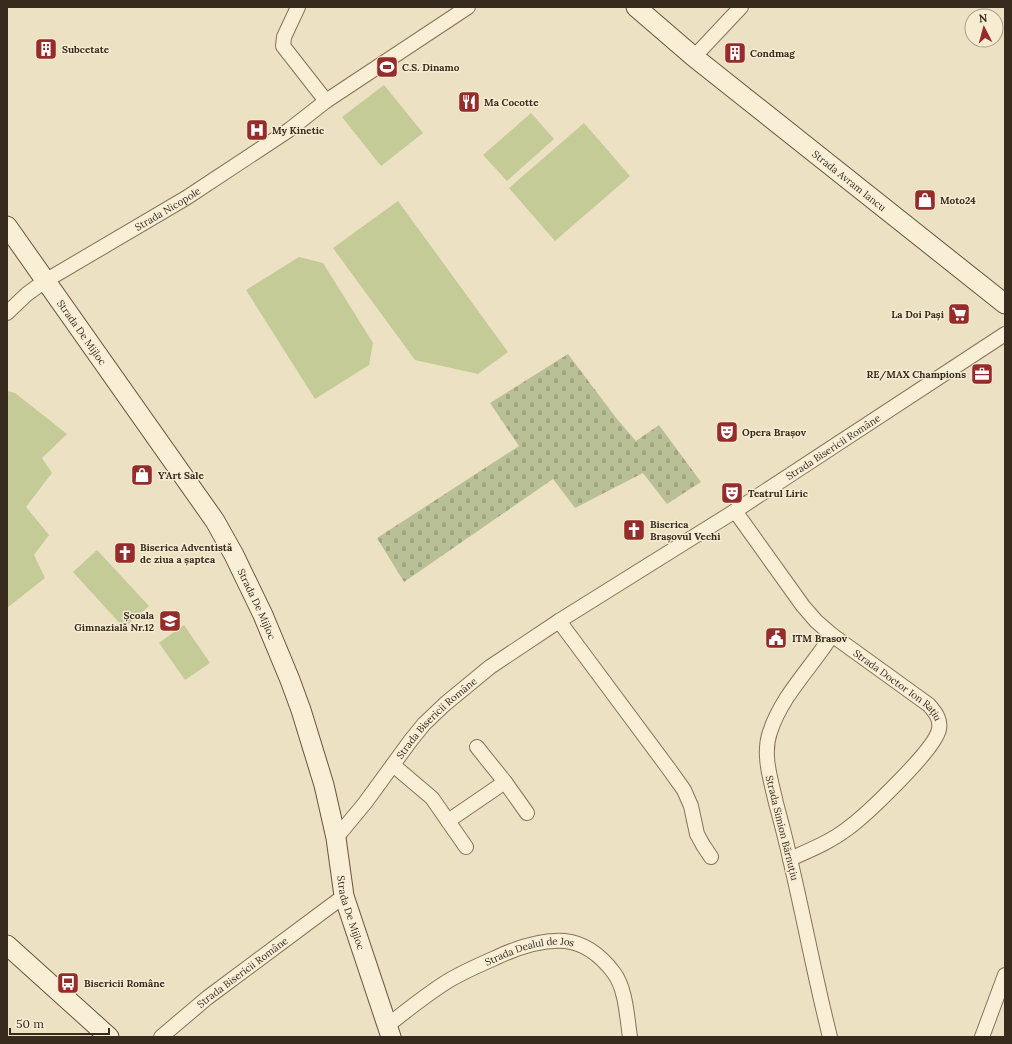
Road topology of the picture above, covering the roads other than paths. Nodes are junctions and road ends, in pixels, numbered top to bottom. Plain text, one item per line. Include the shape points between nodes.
1 (298, 7) edge
2 (468, 7) edge
3 (636, 7) edge
4 (741, 7) edge
5 (694, 57) junction
6 (326, 101) junction
7 (7, 226) edge
8 (45, 281) junction
9 (1005, 304) edge
10 (7, 313) edge
11 (1005, 334) edge
12 (735, 512) junction
13 (559, 621) junction
14 (832, 634) junction
15 (477, 747) dead end
16 (393, 765) junction
17 (505, 782) junction
18 (526, 813) dead end
19 (448, 821) junction
20 (336, 838) junction
21 (466, 847) dead end
22 (711, 858) dead end
23 (790, 859) junction
24 (344, 896) junction
25 (7, 945) edge
26 (1005, 975) edge
27 (389, 1032) edge
28 (109, 1037) edge
29 (161, 1037) edge
30 (630, 1037) edge
31 (830, 1037) edge
32 (982, 1037) edge

1 - 6 street via 284,37 283,46
2 - 6 street, Strada Nicopole
3 - 5 main road, Strada Avram Iancu
4 - 5 street
5 - 9 main road, Strada Avram Iancu
6 - 8 street, Strada Nicopole via 289,130 186,198
7 - 8 main road, Strada De Mijloc
8 - 10 street, Strada Nicopole
8 - 20 main road, Strada De Mijloc via 215,521 234,556 263,615 290,680 324,785
11 - 12 street, Strada Bisericii Române
12 - 13 street, Strada Bisericii Române
12 - 14 street, Strada Doctor Ion Rațiu via 803,606
13 - 16 street, Strada Bisericii Române via 490,667 444,704 420,729
13 - 22 street via 684,790 691,806 697,834
14 - 23 street, Strada Simion Bărnuțiu via 791,693 770,732 768,771
14 - 23 street, Strada Doctor Ion Rațiu via 929,705 939,719 939,729 936,738 914,765 874,806 847,829 820,846
15 - 17 street
16 - 19 street via 432,798
16 - 20 street, Strada Bisericii Române
17 - 18 street
17 - 19 street
19 - 21 street
20 - 24 main road, Strada De Mijloc
23 - 31 street, Strada Simion Bărnuțiu
24 - 27 main road, Strada De Mijloc
24 - 29 street, Strada Bisericii Române via 207,998
25 - 28 main road
26 - 32 street
27 - 30 street, Strada Dealul de Jos via 410,1008 465,971 523,946 545,941 565,941 582,945 597,954 615,974 623,993

